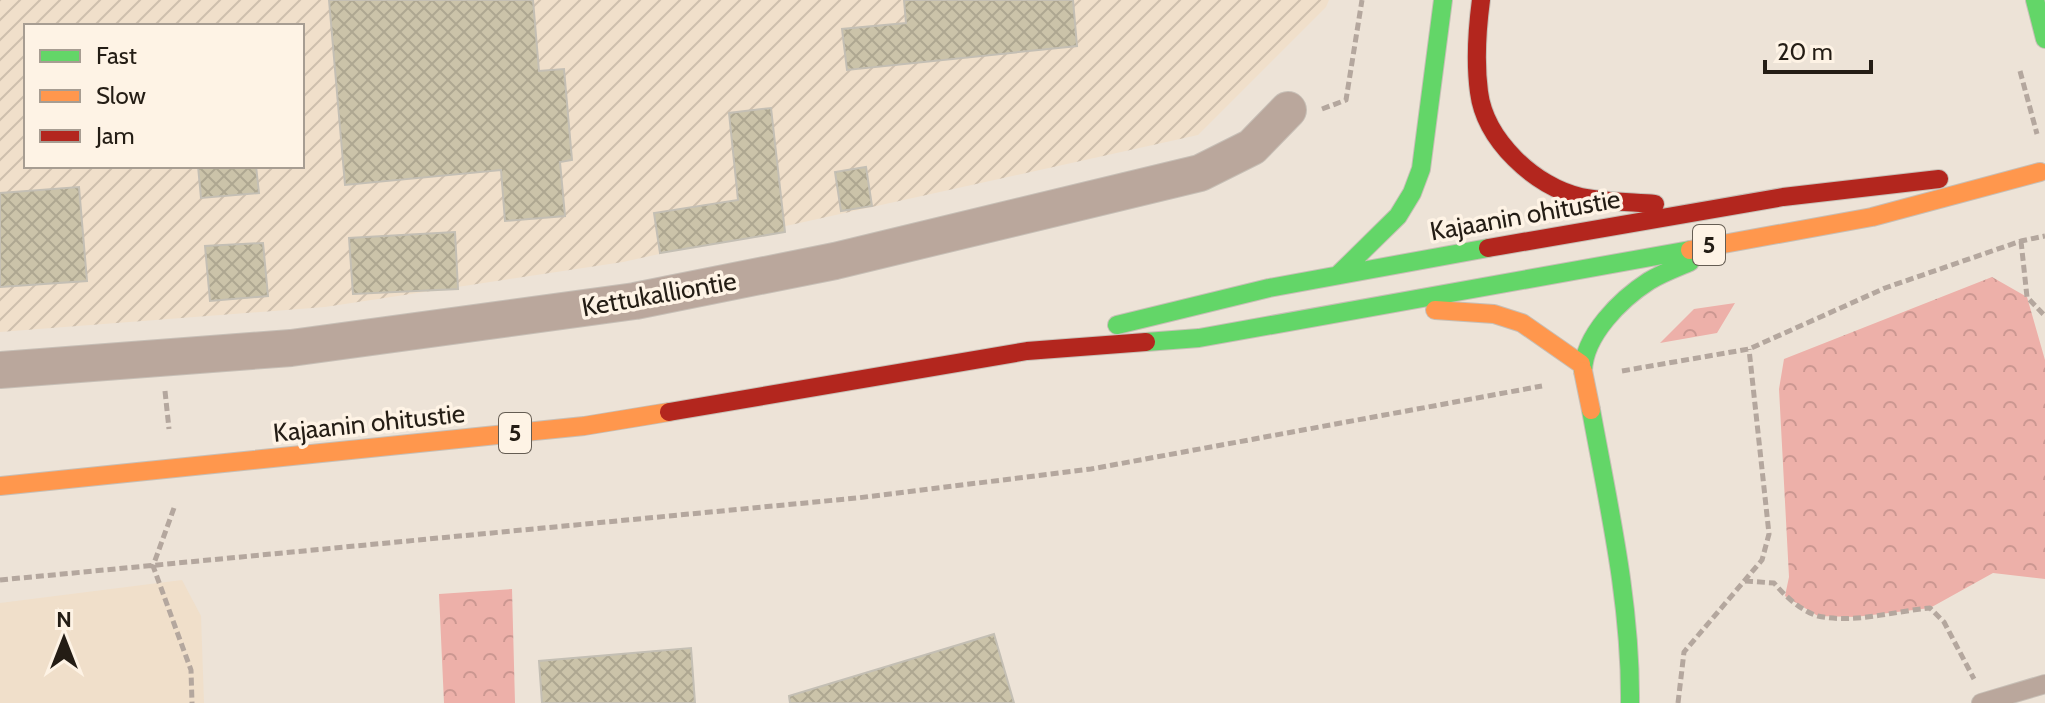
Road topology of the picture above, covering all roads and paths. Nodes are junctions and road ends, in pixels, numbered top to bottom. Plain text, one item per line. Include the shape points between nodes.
1 (1362, 0) edge
2 (1443, 0) edge
3 (1481, 0) edge
4 (2036, 3) edge
5 (2045, 39) edge
6 (2016, 57) dead end
7 (1288, 110) joint
8 (2041, 147) dead end
9 (2042, 171) edge
10 (1708, 209) junction
11 (2045, 236) edge
12 (1738, 240) junction
13 (2021, 241) junction
14 (1338, 275) junction
15 (1376, 305) junction
16 (2045, 316) edge
17 (1749, 349) junction
18 (1027, 351) junction
19 (163, 358) junction
20 (1582, 367) junction
21 (0, 370) edge
22 (1610, 374) dead end
23 (1548, 385) dead end
24 (169, 438) dead end
25 (0, 486) edge
26 (176, 503) dead end
27 (153, 566) junction
28 (0, 580) edge
29 (1744, 580) junction
30 (2045, 684) edge
31 (1984, 702) edge
32 (192, 703) edge
33 (1630, 703) edge
34 (1678, 703) edge

1 - 7 path via 1346,100 1325,109
2 - 14 highway via 1421,169 1412,193 1398,216
3 - 10 highway via 1479,94 1487,119 1516,162 1554,188 1582,197
4 - 5 highway
6 - 8 path
7 - 19 street, Kettukalliontie via 1252,147 1200,173 835,261 635,301 291,348
9 - 10 highway, Kajaanin ohitustie / 5 via 1868,184
9 - 12 highway, Kajaanin ohitustie / 5 via 1872,217
10 - 14 highway, Kajaanin ohitustie / 5
11 - 13 path
12 - 15 highway, Kajaanin ohitustie / 5
12 - 20 highway via 1650,280 1627,298 1594,339
13 - 16 path via 2027,297
13 - 17 path via 1885,288
14 - 18 highway, Kajaanin ohitustie / 5 via 1197,302
15 - 18 highway, Kajaanin ohitustie / 5 via 1199,338
15 - 20 highway via 1494,314 1522,323
17 - 22 path
17 - 29 path via 1769,534 1762,560
18 - 25 highway, Kajaanin ohitustie / 5 via 584,426
19 - 21 street, Kettukalliontie
19 - 24 path
20 - 33 highway, bridge via 1624,595
23 - 27 path via 1091,469 857,498
26 - 27 path
27 - 28 path
27 - 32 path via 191,670
29 - 31 path via 1774,583 1818,616 1930,608 1944,622
29 - 34 path via 1684,652
30 - 31 lane

